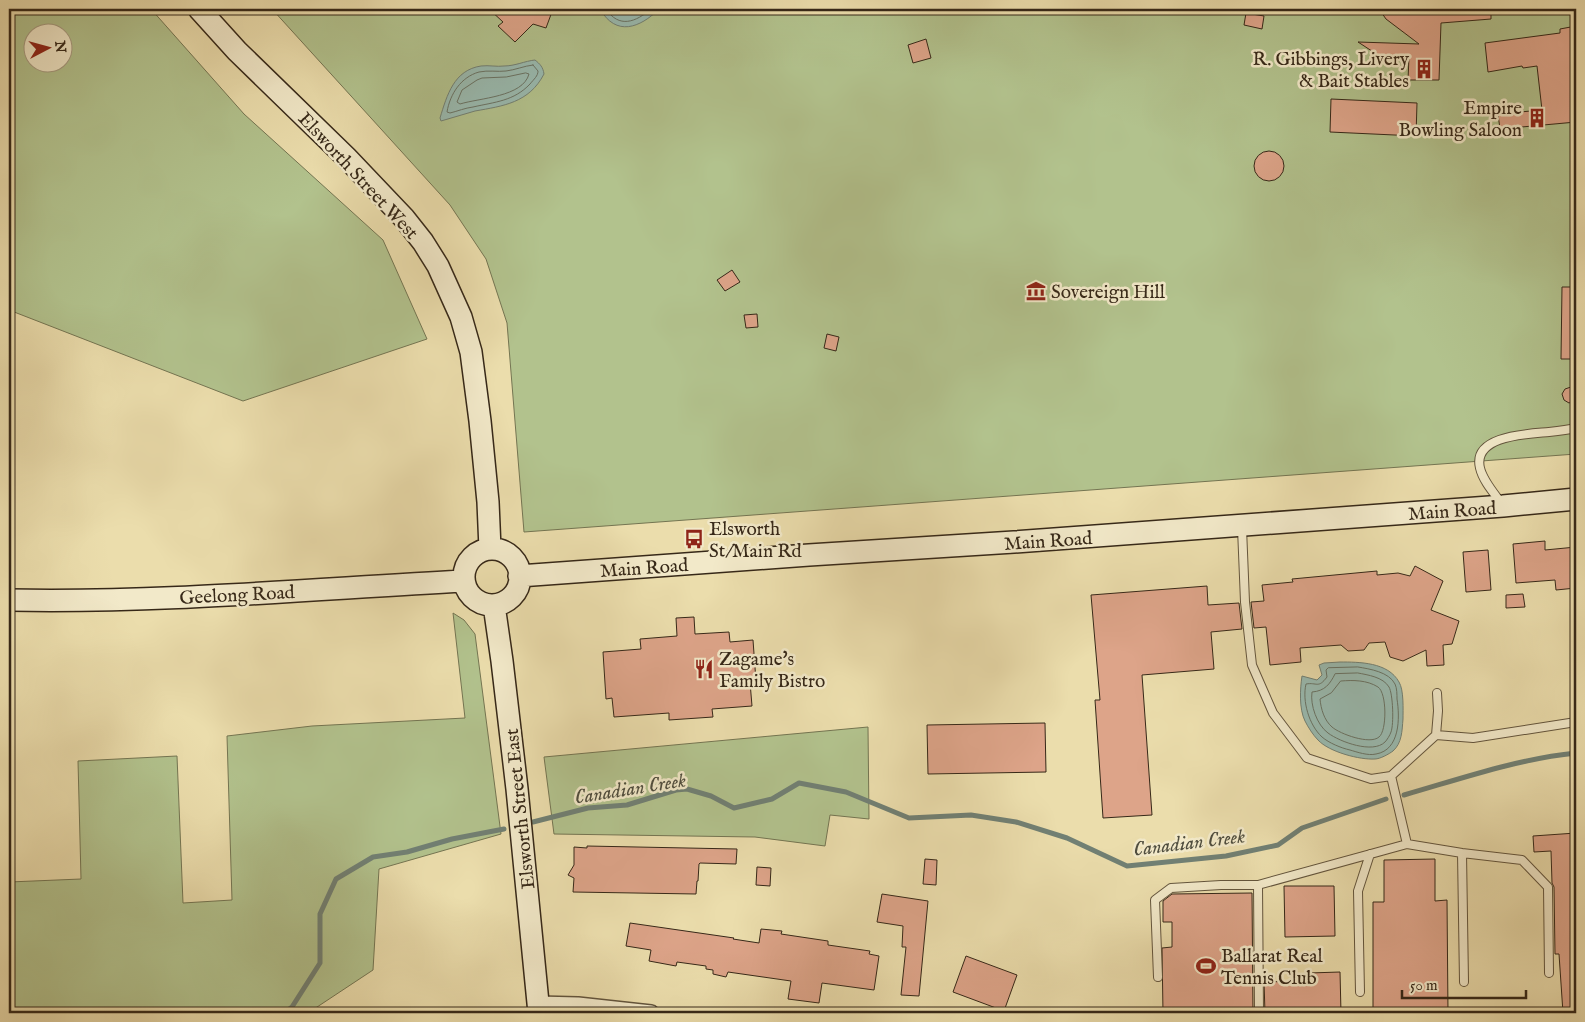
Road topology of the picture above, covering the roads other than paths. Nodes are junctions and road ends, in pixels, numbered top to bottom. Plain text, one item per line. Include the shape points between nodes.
1 (199, 9) edge
2 (1576, 428) edge
3 (1576, 499) edge
4 (1503, 506) junction
5 (1242, 526) junction
6 (490, 549) junction
7 (519, 576) junction
8 (464, 581) junction
9 (9, 600) edge
10 (494, 605) junction
11 (1437, 693) dead end
12 (1576, 722) edge
13 (1436, 735) junction
14 (1391, 776) junction
15 (1407, 844) junction
16 (1462, 853) junction
17 (1370, 854) junction
18 (1258, 886) junction
19 (1549, 973) dead end
20 (1158, 977) dead end
21 (1464, 982) dead end
22 (1360, 992) dead end
23 (539, 1009) edge
24 (651, 1013) edge
25 (1259, 1013) edge

1 - 6 main road, Elsworth Street West via 404,218 438,266 461,317 471,352 488,502
2 - 4 lane via 1509,437 1486,447 1480,458 1480,471
3 - 4 main road, Main Road
4 - 5 main road, Main Road
5 - 7 main road, Main Road
5 - 14 lane via 1252,665 1273,713 1307,758 1371,779
6 - 7 main road via 511,557
6 - 8 main road via 470,559
7 - 10 main road via 512,596
8 - 9 main road, Geelong Road via 151,598
8 - 10 main road via 468,592 477,601
10 - 23 main road, Elsworth Street East
11 - 13 lane
12 - 13 lane via 1473,738
13 - 14 lane
14 - 15 lane
15 - 16 lane
15 - 17 lane
16 - 19 lane via 1522,860 1548,887
16 - 21 lane
17 - 18 lane
17 - 22 lane via 1358,891
18 - 20 lane via 1171,888 1154,900
18 - 25 lane
23 - 24 street via 578,1005

